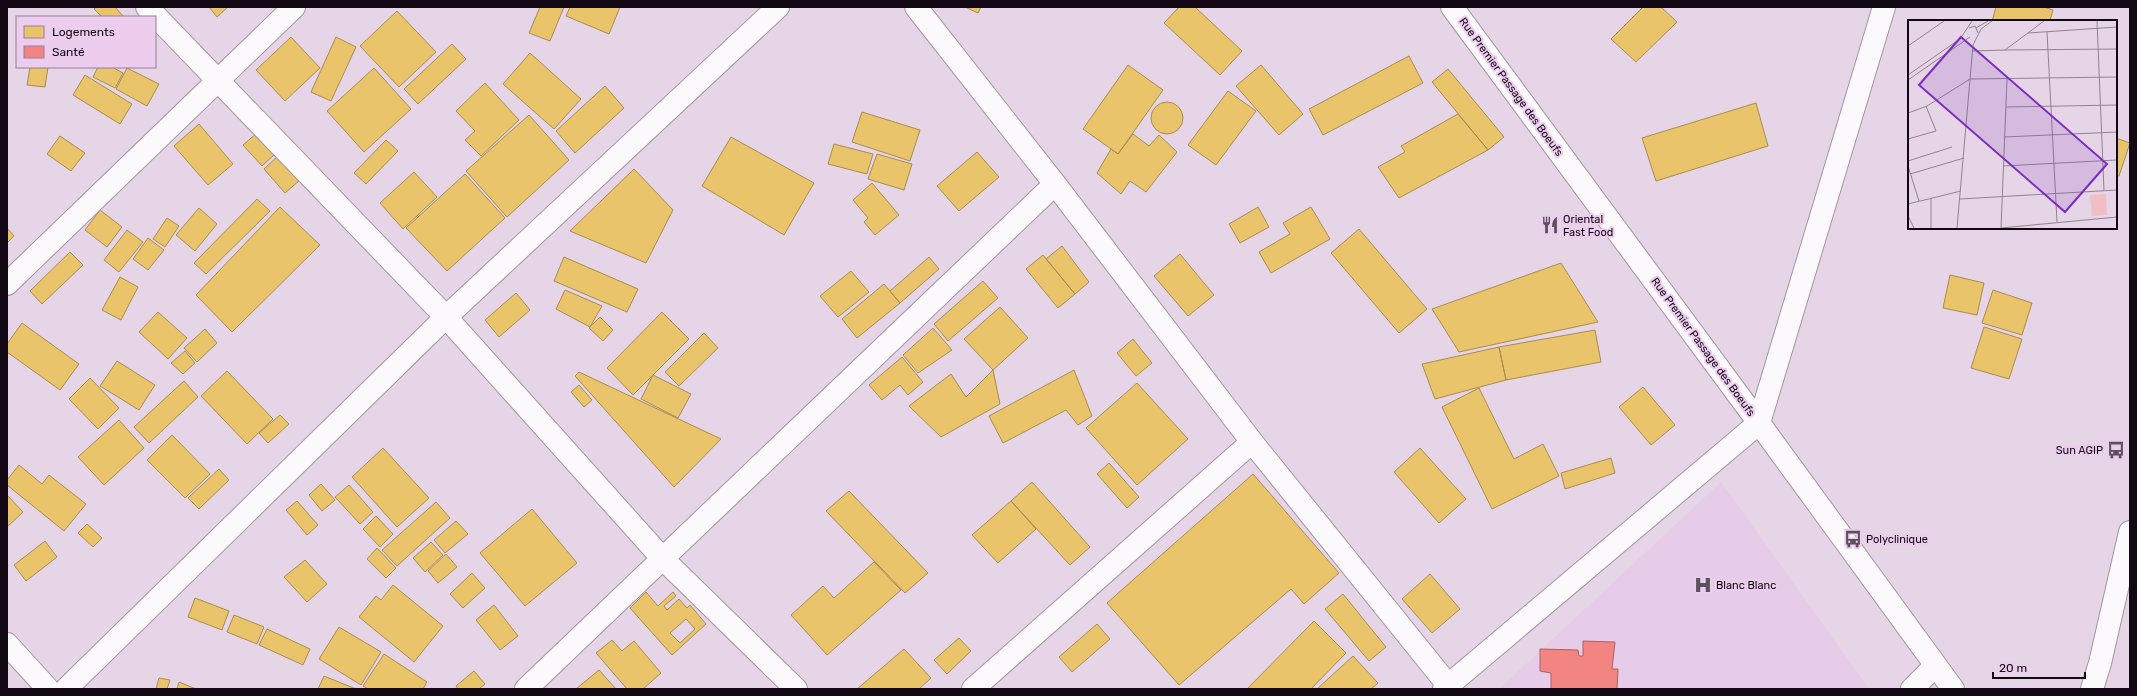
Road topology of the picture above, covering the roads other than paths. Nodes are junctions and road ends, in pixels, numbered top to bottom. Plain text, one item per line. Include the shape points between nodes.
1 (147, 7) edge
2 (294, 7) edge
3 (778, 7) edge
4 (916, 7) edge
5 (1452, 7) edge
6 (1884, 7) edge
7 (156, 16) edge
8 (156, 16) edge
9 (219, 80) junction
10 (1055, 184) junction
11 (7, 284) edge
12 (446, 317) junction
13 (1759, 422) junction
14 (1252, 442) junction
15 (2130, 532) edge
16 (662, 558) junction
17 (7, 644) edge
18 (1935, 666) junction
19 (1446, 687) edge
20 (48, 689) edge
21 (66, 689) edge
22 (526, 689) edge
23 (796, 689) edge
24 (973, 689) edge
25 (1912, 689) edge
26 (1953, 689) edge
27 (2092, 689) edge

1 - 7 street
2 - 9 street
3 - 12 street
4 - 10 street
5 - 13 street, Rue Premier Passage des Boeufs
6 - 13 street
8 - 9 street
9 - 11 street
9 - 12 street
10 - 14 street
10 - 16 street
12 - 16 street
12 - 21 street
13 - 18 street, Rue Premier Passage des Boeufs
13 - 19 street
14 - 19 street
14 - 24 street
15 - 27 street
16 - 22 street
16 - 23 street
17 - 20 street
18 - 25 street
18 - 26 street, Rue Premier Passage des Boeufs

